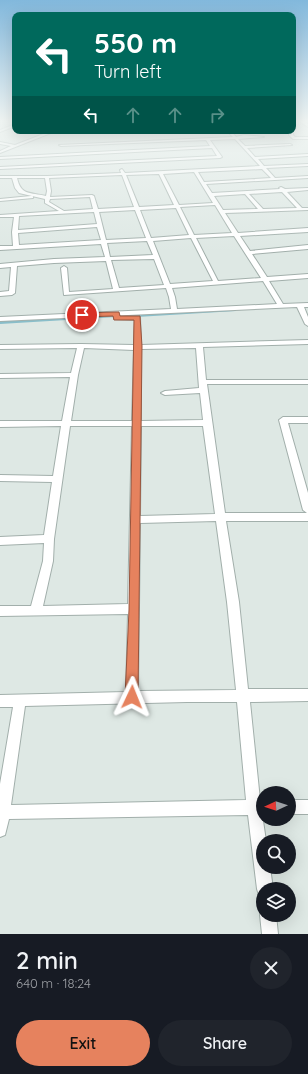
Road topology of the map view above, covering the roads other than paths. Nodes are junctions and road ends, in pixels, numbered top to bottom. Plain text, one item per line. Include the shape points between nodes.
1 (54, 165) junction
2 (63, 165) edge
3 (120, 165) edge
4 (225, 165) edge
5 (260, 165) edge
6 (308, 165) edge
7 (0, 168) edge
8 (263, 168) junction
9 (229, 170) junction
10 (195, 171) junction
11 (161, 173) junction
12 (124, 174) junction
13 (0, 177) edge
14 (14, 177) junction
15 (47, 177) junction
16 (56, 177) junction
17 (308, 177) edge
18 (274, 179) junction
19 (202, 183) junction
20 (308, 189) edge
21 (284, 191) junction
22 (246, 193) junction
23 (210, 195) junction
24 (42, 196) junction
25 (49, 198) junction
26 (0, 200) edge
27 (215, 204) junction
28 (177, 206) junction
29 (136, 209) junction
30 (301, 209) junction
31 (308, 209) edge
32 (96, 210) junction
33 (261, 210) junction
34 (65, 212) junction
35 (221, 212) junction
36 (0, 216) edge
37 (16, 216) junction
38 (100, 225) junction
39 (308, 230) edge
40 (15, 232) junction
41 (235, 234) junction
42 (193, 236) junction
43 (149, 240) junction
44 (105, 243) junction
45 (16, 246) junction
46 (308, 247) edge
47 (0, 248) edge
48 (248, 254) junction
49 (156, 257) junction
50 (108, 259) junction
51 (0, 266) edge
52 (14, 266) junction
53 (64, 268) dead end
54 (308, 276) edge
55 (265, 279) junction
56 (216, 282) junction
57 (168, 286) junction
58 (116, 290) junction
59 (0, 294) edge
60 (308, 305) edge
61 (281, 306) junction
62 (300, 306) junction
63 (174, 311) junction
64 (249, 312) dead end
65 (116, 316) junction
66 (138, 318) junction
67 (0, 319) edge
68 (0, 324) edge
69 (308, 324) edge
70 (308, 342) edge
71 (81, 346) junction
72 (138, 346) junction
73 (199, 346) junction
74 (0, 347) edge
75 (74, 375) junction
76 (0, 376) edge
77 (308, 382) edge
78 (203, 386) junction
79 (165, 393) dead end
80 (308, 420) edge
81 (136, 423) junction
82 (207, 423) junction
83 (0, 424) edge
84 (66, 424) junction
85 (0, 478) edge
86 (57, 479) junction
87 (308, 510) edge
88 (220, 517) junction
89 (308, 517) edge
90 (135, 520) junction
91 (49, 539) junction
92 (0, 541) edge
93 (36, 610) junction
94 (134, 610) junction
95 (0, 611) edge
96 (242, 695) junction
97 (308, 696) edge
98 (132, 697) junction
99 (20, 700) junction
100 (0, 701) edge
101 (256, 787) edge
102 (256, 807) edge
103 (296, 807) edge
104 (308, 807) edge
105 (2, 812) junction
106 (260, 826) edge
107 (0, 830) edge
108 (264, 882) edge
109 (269, 922) edge
110 (270, 934) edge

1 - 2 street
1 - 7 street
1 - 16 street
3 - 12 street
4 - 9 street
5 - 8 street
6 - 8 street
8 - 9 street
8 - 18 street
9 - 10 street
10 - 11 street
10 - 19 street
11 - 12 street
11 - 28 street
12 - 16 street
12 - 29 street
13 - 14 street
14 - 15 street
14 - 24 street via 21,192
15 - 16 street
15 - 25 street
17 - 18 street
18 - 19 street
18 - 21 street
19 - 23 street
20 - 21 street
21 - 22 street
21 - 30 street
22 - 23 street
22 - 33 street
23 - 27 street
24 - 25 street
24 - 26 street
25 - 32 street via 92,196
25 - 34 street via 49,205
27 - 28 street
27 - 35 street
28 - 29 street
28 - 42 street
29 - 32 street
29 - 43 street
30 - 31 street
30 - 33 street
32 - 34 street
32 - 38 street
33 - 35 street
34 - 37 street
35 - 41 street
36 - 37 street
37 - 40 street
38 - 40 street
38 - 44 street
39 - 41 street
40 - 45 street
41 - 42 street
41 - 48 street
42 - 43 street
42 - 56 street
43 - 44 street
43 - 49 street
44 - 45 street
44 - 50 street
45 - 47 street
46 - 48 street
48 - 55 street
49 - 50 street
49 - 57 street
50 - 52 street via 54,261
50 - 58 street
51 - 52 street
52 - 59 street via 12,293
53 - 58 street via 66,294
54 - 55 street
55 - 56 street
55 - 61 street
56 - 57 street
57 - 58 street
57 - 63 street
60 - 62 street
61 - 62 street
61 - 63 street
62 - 69 street
63 - 65 street
64 - 66 street
65 - 66 street
65 - 67 street
65 - 68 street
66 - 72 street
70 - 73 street
71 - 72 street
71 - 74 street
71 - 75 street
72 - 73 street
72 - 81 street
73 - 78 street
75 - 76 street
75 - 84 street
77 - 78 street
78 - 79 street
78 - 82 street
80 - 87 street via 283,420
81 - 82 street
81 - 84 street
81 - 90 street
82 - 88 street
83 - 84 street
84 - 86 street
85 - 86 street
86 - 91 street
88 - 89 street
88 - 90 street
88 - 96 street via 233,602
90 - 94 street
91 - 92 street
91 - 93 street via 48,561
93 - 94 street
93 - 95 street
94 - 98 street
96 - 97 street
96 - 98 street
96 - 101 street
98 - 99 street
99 - 100 street
99 - 105 street
102 - 105 street
103 - 104 street
105 - 107 street
106 - 108 street
109 - 110 street

